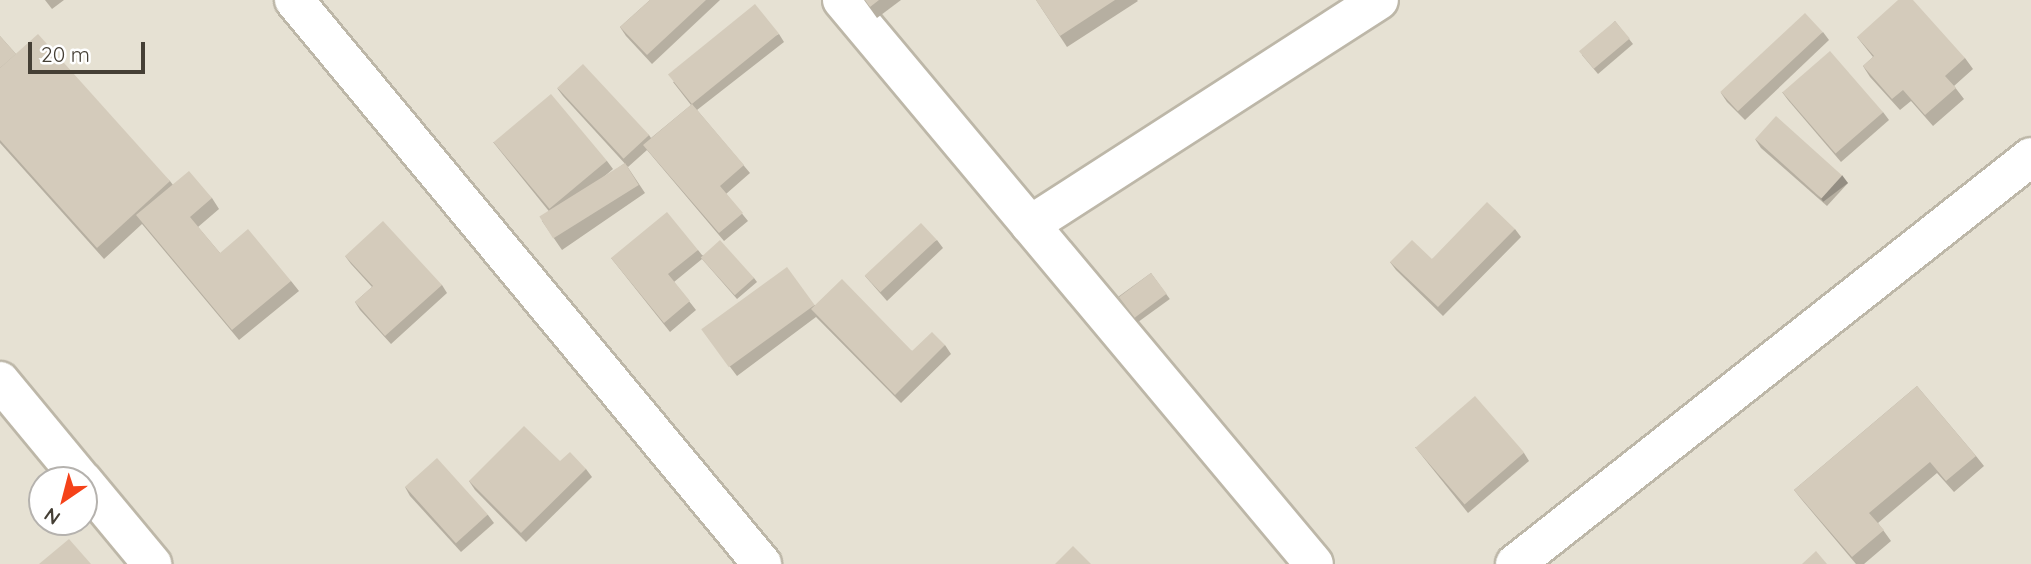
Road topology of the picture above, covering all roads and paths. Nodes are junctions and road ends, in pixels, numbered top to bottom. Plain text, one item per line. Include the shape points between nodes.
1 (294, 0) edge
2 (842, 0) edge
3 (1379, 0) edge
4 (2031, 157) edge
5 (1030, 225) junction
6 (0, 381) edge
7 (71, 466) edge
8 (98, 499) edge
9 (152, 564) edge
10 (762, 564) edge
11 (1314, 564) edge
12 (1515, 564) edge

1 - 10 street
2 - 5 street
3 - 5 street
4 - 12 street
5 - 11 street
6 - 7 street
8 - 9 street

